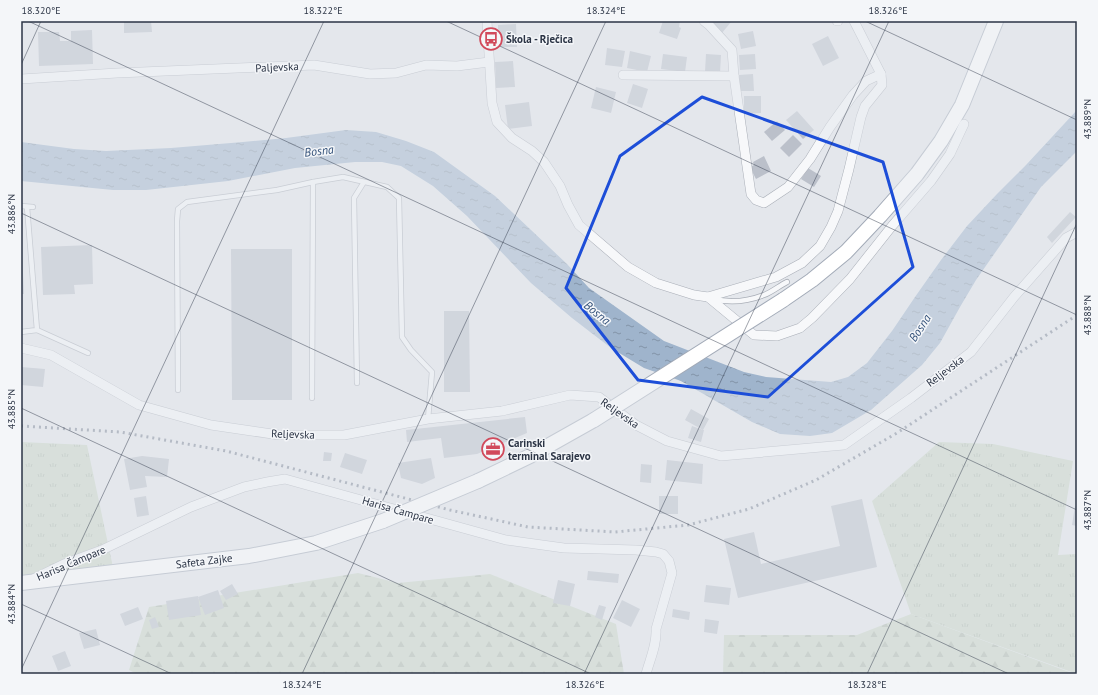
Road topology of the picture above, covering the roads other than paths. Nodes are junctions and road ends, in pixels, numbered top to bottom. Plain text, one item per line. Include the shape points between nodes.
1 (487, 21) edge
2 (704, 21) edge
3 (854, 21) edge
4 (996, 21) edge
5 (489, 62) junction
6 (880, 74) junction
7 (623, 75) dead end
8 (734, 76) junction
9 (21, 79) edge
10 (964, 124) dead end
11 (313, 182) junction
12 (364, 182) junction
13 (24, 207) edge
14 (33, 207) dead end
15 (1077, 232) edge
16 (786, 282) dead end
17 (708, 297) junction
18 (37, 330) junction
19 (21, 332) edge
20 (21, 348) edge
21 (88, 353) dead end
22 (357, 383) dead end
23 (178, 390) dead end
24 (312, 398) dead end
25 (428, 419) junction
26 (24, 582) edge
27 (646, 674) edge

1 - 5 street
2 - 8 street via 732,50
3 - 6 street
4 - 26 main road, Safeta Zajke, bridge via 962,105 940,141 917,174 846,252 812,280 594,420 530,456 478,481 383,521 316,543 249,556
5 - 9 street, Paljevska via 457,66 426,65 396,73 370,74 314,65
5 - 17 street via 492,103 497,122 512,138 544,162 560,186 579,225 628,267 656,283
6 - 8 street via 866,81 853,95 788,187 764,203 756,200 751,194
6 - 17 street via 882,85 865,106 838,211 820,246 802,263 776,277
7 - 8 street
10 - 17 street via 950,154 931,181 850,279 800,328 777,336 754,335
11 - 12 lane via 343,177
11 - 23 lane via 277,190 187,202 178,209
11 - 24 lane
12 - 22 lane via 354,198
12 - 25 lane via 387,187 399,198 402,336 411,350 432,372
13 - 14 lane
13 - 18 lane
15 - 25 street, Reljevska via 1066,238 1014,297 971,352 844,445 720,456 667,441 636,425 599,397 570,396 502,410
16 - 17 lane via 765,294 742,300 721,301
18 - 19 lane
18 - 21 lane
20 - 25 street, Reljevska via 51,355 139,406 211,425 279,435 344,435
26 - 27 street, Harisa Čampare via 102,550 191,507 244,487 285,479 506,540 564,548 636,550 663,554 672,572

